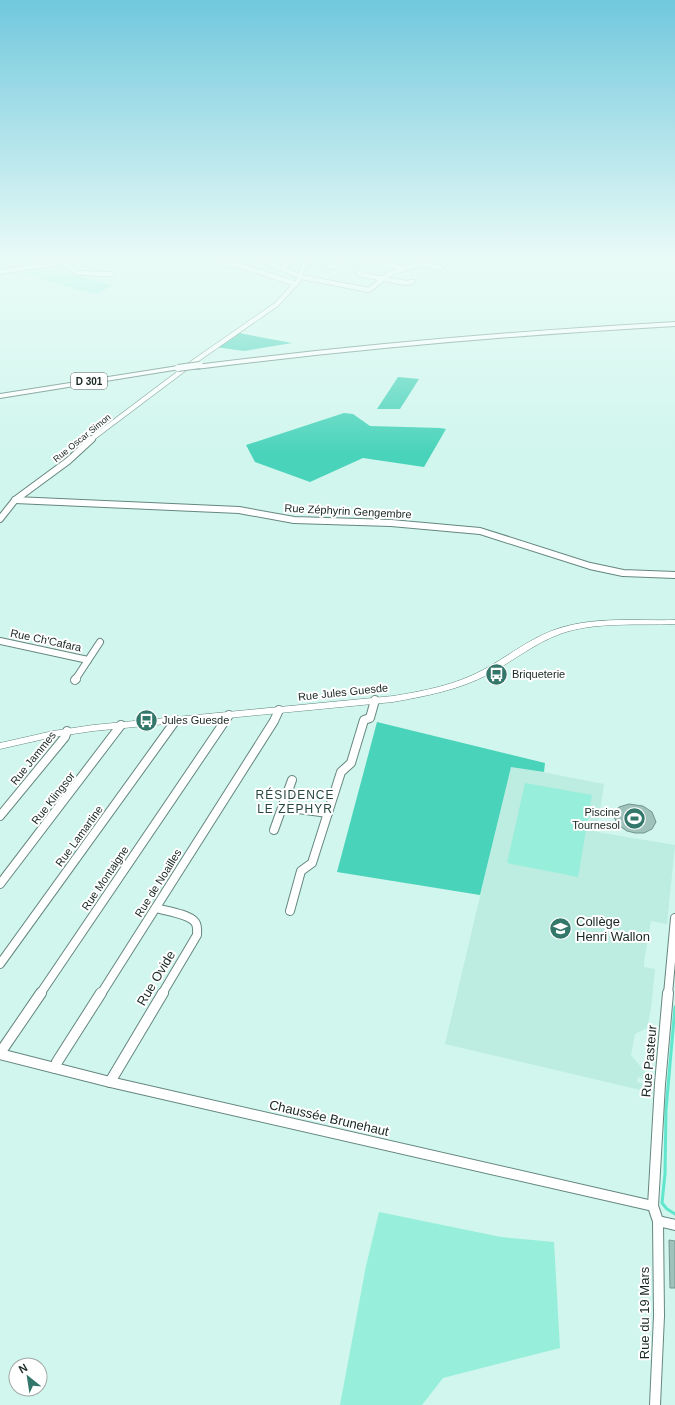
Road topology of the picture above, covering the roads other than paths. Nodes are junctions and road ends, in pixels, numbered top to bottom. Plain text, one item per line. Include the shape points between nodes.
1 (252, 323) edge
2 (675, 324) edge
3 (197, 364) junction
4 (177, 371) junction
5 (0, 397) edge
6 (15, 500) junction
7 (0, 519) edge
8 (675, 575) edge
9 (675, 622) edge
10 (0, 642) edge
11 (100, 642) dead end
12 (88, 660) junction
13 (75, 680) dead end
14 (375, 700) junction
15 (279, 710) junction
16 (229, 715) junction
17 (176, 720) junction
18 (121, 725) junction
19 (67, 731) junction
20 (2, 748) edge
21 (292, 780) dead end
22 (283, 807) junction
23 (328, 813) junction
24 (0, 816) edge
25 (274, 830) dead end
26 (0, 884) edge
27 (156, 908) junction
28 (290, 911) dead end
29 (675, 918) edge
30 (0, 964) edge
31 (0, 1053) edge
32 (55, 1068) junction
33 (110, 1082) junction
34 (653, 1206) junction
35 (658, 1221) junction
36 (675, 1225) edge
37 (655, 1405) edge

1 - 3 street
2 - 3 highway, D 301 via 562,328 444,337
3 - 4 highway, D 301, bridge
4 - 5 highway, D 301
4 - 6 street, Rue Oscar Simon via 68,461
6 - 7 street, Rue Oscar Simon
6 - 8 street, Rue Zéphyrin Gengembre via 239,510 294,520 391,523 480,531 590,566 623,572
9 - 14 main road, Rue Jules Guesde via 570,628 545,638 460,684 428,693
10 - 12 street, Rue Ch'Cafara
11 - 12 street, Rue Ch'Cafara
12 - 13 street, Rue Ch'Cafara
14 - 15 main road, Rue Jules Guesde
14 - 23 street via 370,718 364,720 351,763 341,772
15 - 16 main road, Rue Jules Guesde
15 - 27 street, Rue de Noailles
16 - 17 main road, Rue Jules Guesde
16 - 31 street, Rue Montaigne
17 - 18 main road, Rue Jules Guesde
17 - 30 street, Rue Lamartine
18 - 19 main road, Rue Jules Guesde
18 - 26 street, Rue Klingsor
19 - 20 main road, Rue Jules Guesde
19 - 24 street, Rue Jammes via 65,737
21 - 22 street
22 - 23 street
22 - 25 street
23 - 28 street via 312,863 301,871
27 - 32 street, Rue de Noailles
27 - 33 street, Rue Ovide via 190,918 198,928 197,935
29 - 34 street, Rue Pasteur via 660,1084
31 - 32 street, Chaussée Brunehaut
32 - 33 street, Chaussée Brunehaut
33 - 34 street, Chaussée Brunehaut
34 - 35 street, Rue du 19 Mars
35 - 36 street
35 - 37 street, Rue du 19 Mars via 659,1316

